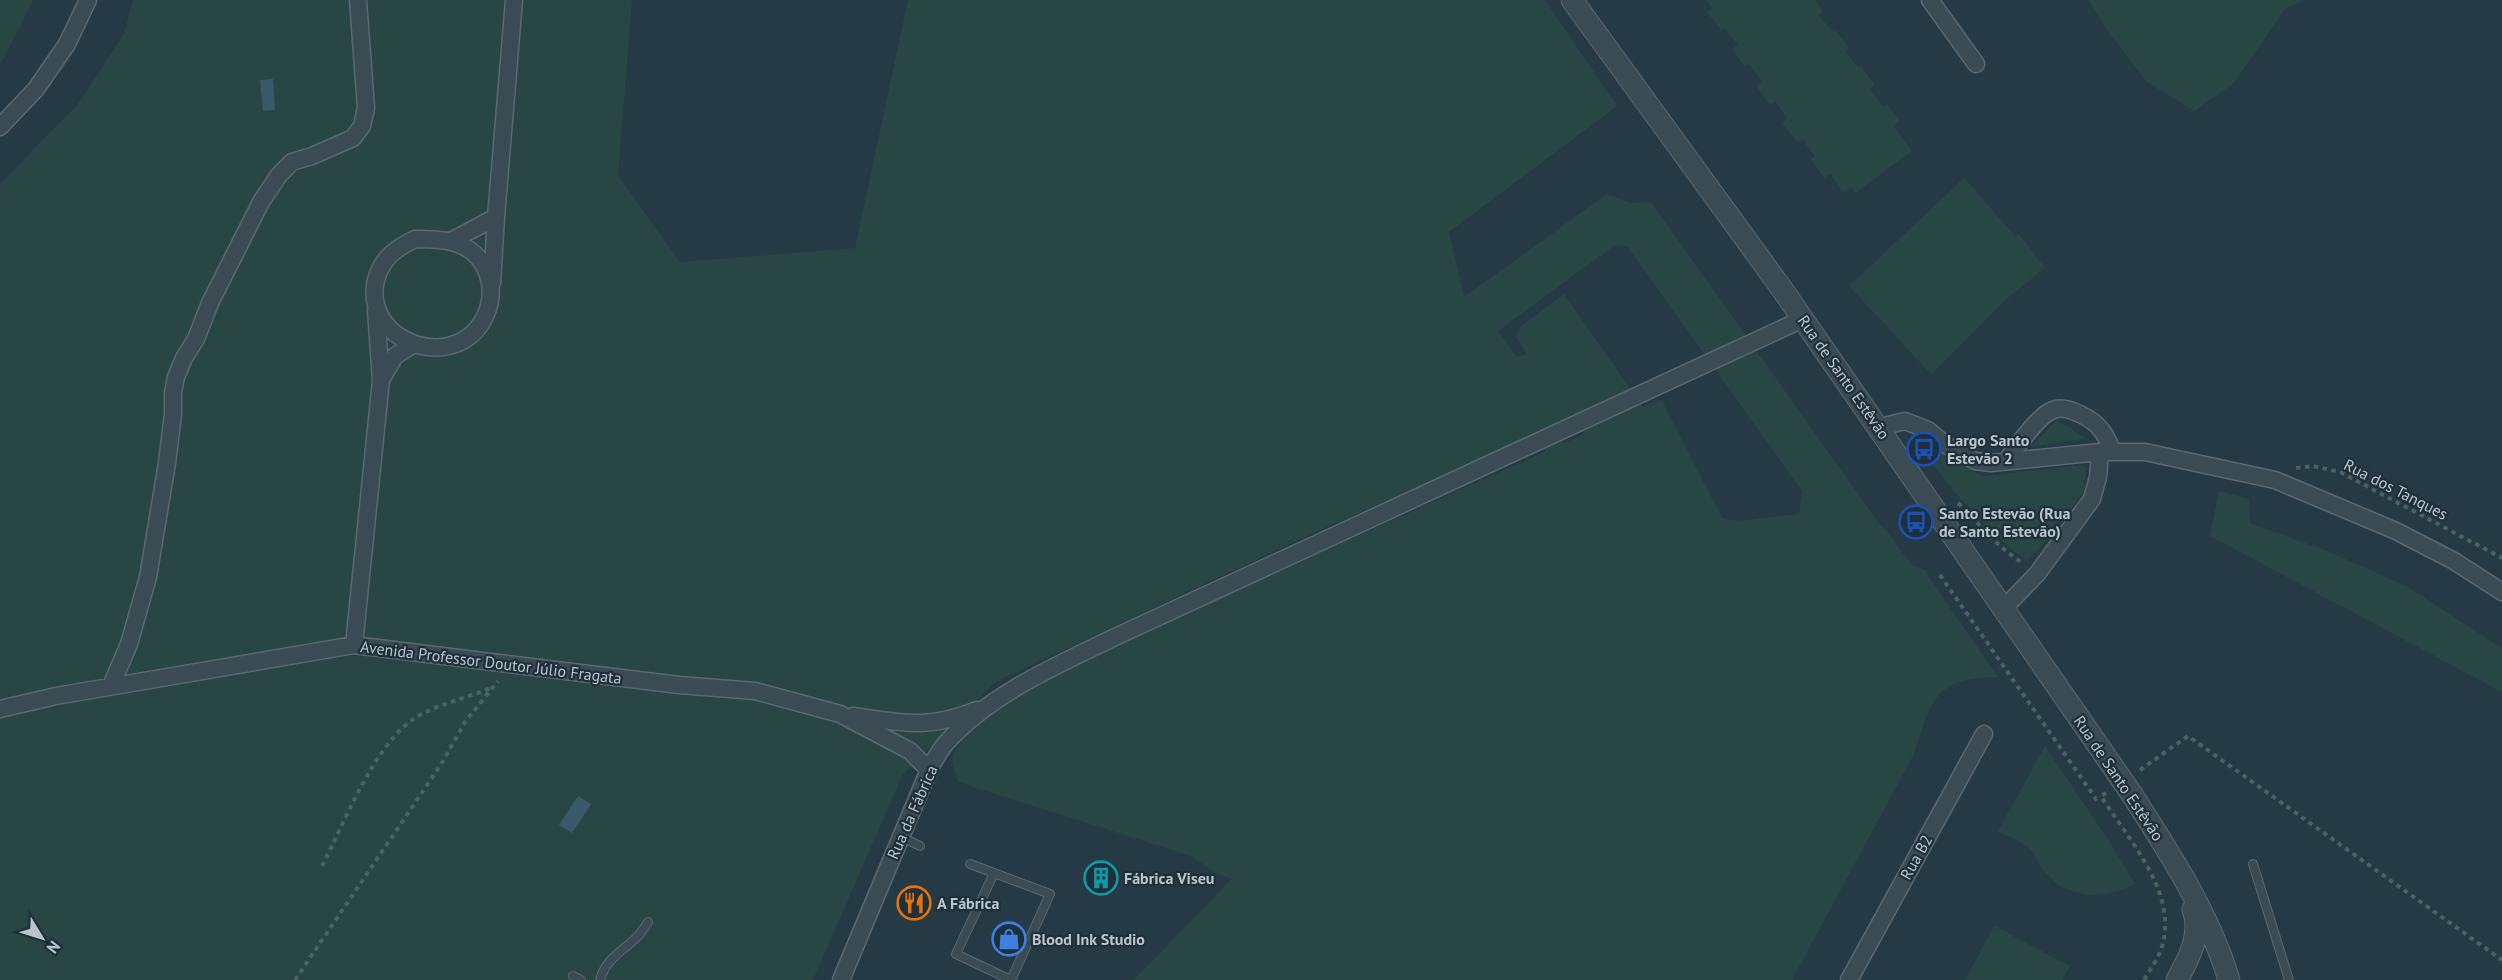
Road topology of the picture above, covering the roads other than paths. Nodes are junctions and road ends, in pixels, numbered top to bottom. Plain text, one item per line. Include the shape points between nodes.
1 (88, 0) edge
2 (358, 0) edge
3 (514, 0) edge
4 (1572, 0) edge
5 (1930, 0) edge
6 (1976, 64) dead end
7 (0, 127) edge
8 (496, 218) junction
9 (451, 241) junction
10 (492, 292) junction
11 (376, 310) junction
12 (1803, 319) junction
13 (414, 344) junction
14 (381, 380) junction
15 (1880, 428) junction
16 (2106, 452) junction
17 (2006, 461) junction
18 (2502, 592) edge
19 (2003, 609) junction
20 (354, 645) junction
21 (111, 686) junction
22 (993, 703) junction
23 (0, 709) edge
24 (840, 714) junction
25 (1984, 734) dead end
26 (929, 770) junction
27 (901, 837) junction
28 (920, 846) dead end
29 (970, 864) dead end
30 (2253, 864) dead end
31 (994, 873) junction
32 (2181, 874) junction
33 (648, 922) dead end
34 (2180, 975) edge
35 (2224, 975) edge
36 (600, 980) edge
37 (841, 980) edge
38 (1849, 980) edge
39 (2289, 980) edge

1 - 7 street via 67,44 36,89
2 - 21 street via 366,108 362,126 353,138 292,162 279,175 261,202 184,358 173,393 167,463 148,577 129,644
3 - 8 street
4 - 12 street, Rua de Santo Estêvão
5 - 6 street
8 - 9 street
8 - 10 street
9 - 10 street via 479,258
9 - 11 street via 415,239 385,259 374,293
10 - 13 street via 488,312 478,328 460,343 446,347
11 - 13 street via 385,325
11 - 14 street
12 - 15 street, Rua de Santo Estêvão
12 - 22 street, Rua da Fábrica via 1061,664
13 - 14 street via 395,356
14 - 20 street
15 - 17 street via 1905,421 1928,430 1975,461
15 - 19 street, Rua de Santo Estêvão
16 - 17 street
16 - 17 street via 2098,426 2058,408 2042,419
16 - 18 street via 2145,452 2275,480 2396,531
16 - 19 street via 2092,499 2037,574
19 - 32 street, Rua de Santo Estêvão via 2131,793
20 - 21 street, Avenida Professor Doutor Júlio Fragata
20 - 24 street, Avenida Professor Doutor Júlio Fragata via 679,686 755,691
21 - 23 street, Avenida Professor Doutor Júlio Fragata
22 - 24 street, Avenida Professor Doutor Júlio Fragata via 953,720 920,725
22 - 26 street, Rua da Fábrica via 945,744
24 - 26 street, Avenida Professor Doutor Júlio Fragata via 910,750
25 - 38 street, Rua B2
26 - 27 street, Rua da Fábrica
27 - 28 lane
27 - 37 street, Rua da Fábrica
29 - 31 lane
30 - 39 lane
31 - 31 lane via 1050,894 1011,980 956,954
32 - 34 street via 2195,915 2196,932
32 - 35 street, Rua de Santo Estêvão via 2203,914
33 - 36 lane via 611,959
34 - 35 street via 2196,959 2206,956 2215,958

